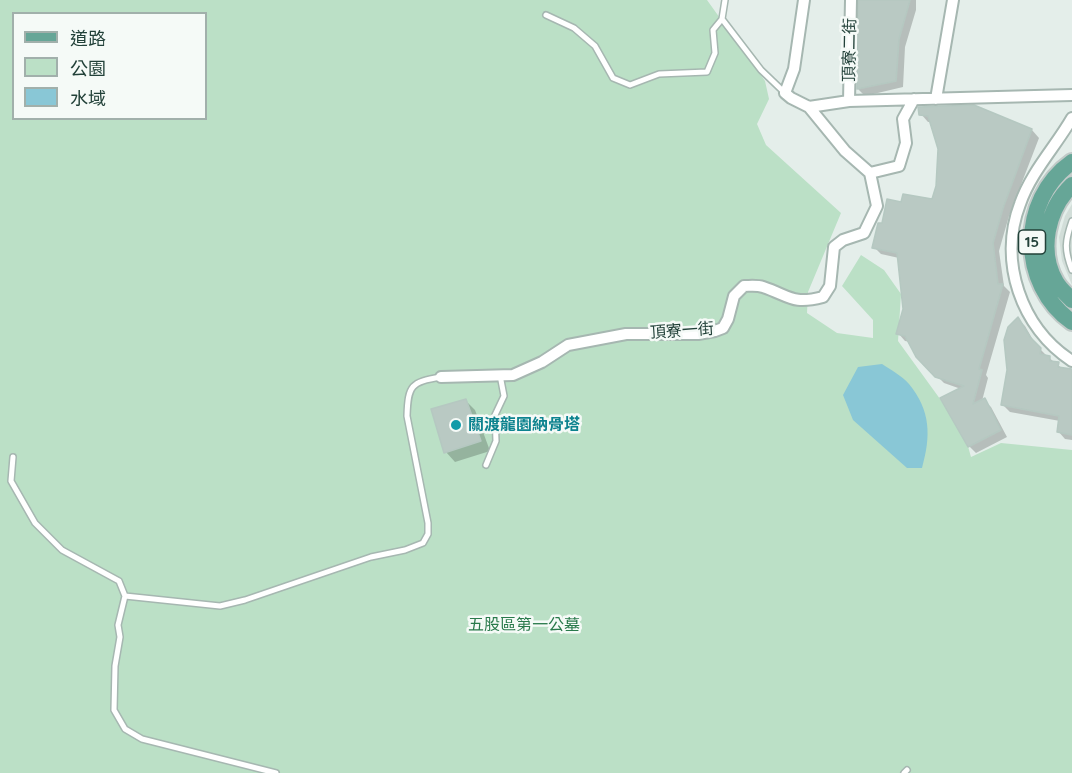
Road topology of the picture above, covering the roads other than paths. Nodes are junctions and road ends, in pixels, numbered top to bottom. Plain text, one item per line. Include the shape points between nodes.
1 (725, 0) edge
2 (804, 0) edge
3 (851, 0) edge
4 (953, 0) edge
5 (546, 15) dead end
6 (722, 19) junction
7 (785, 93) junction
8 (1072, 95) edge
9 (914, 99) junction
10 (936, 99) junction
11 (849, 101) junction
12 (809, 107) junction
13 (1072, 118) edge
14 (1072, 162) edge
15 (870, 173) junction
16 (1072, 185) edge
17 (1072, 221) edge
18 (1072, 270) edge
19 (1072, 300) edge
20 (1072, 322) edge
21 (1072, 361) edge
22 (500, 375) junction
23 (441, 377) joint
24 (13, 457) dead end
25 (486, 465) dead end
26 (125, 596) junction
27 (276, 773) edge

1 - 6 lane
2 - 7 street via 794,69
3 - 11 street, 頂寮二街
4 - 10 street
5 - 6 lane via 574,28 595,46 613,78 630,85 659,74 707,72 716,53 713,30
6 - 7 lane via 761,70
7 - 12 street
8 - 10 street
9 - 10 street
9 - 11 street
9 - 15 street via 903,119 906,143 899,166
11 - 12 street
12 - 15 street via 845,151
13 - 21 street via 1020,203 1012,240 1015,280 1026,311 1048,341
14 - 20 main road, 15 via 1049,184 1033,218 1032,241 1040,281 1050,300
15 - 22 street, 頂寮一街 via 877,206 864,233 834,247 830,286 823,297 806,301 761,286 744,286 734,296 723,328 715,331 626,334 568,345 521,373
16 - 19 main road via 1056,206 1047,241 1056,282
17 - 18 lane via 1065,252
22 - 23 street, 頂寮一街
22 - 25 lane via 504,396 495,415 496,441
23 - 26 lane via 420,381 407,399 429,523 423,543 220,606
24 - 26 lane via 11,481 35,523 62,550 119,581
26 - 27 lane via 118,625 114,710 125,729 142,739

